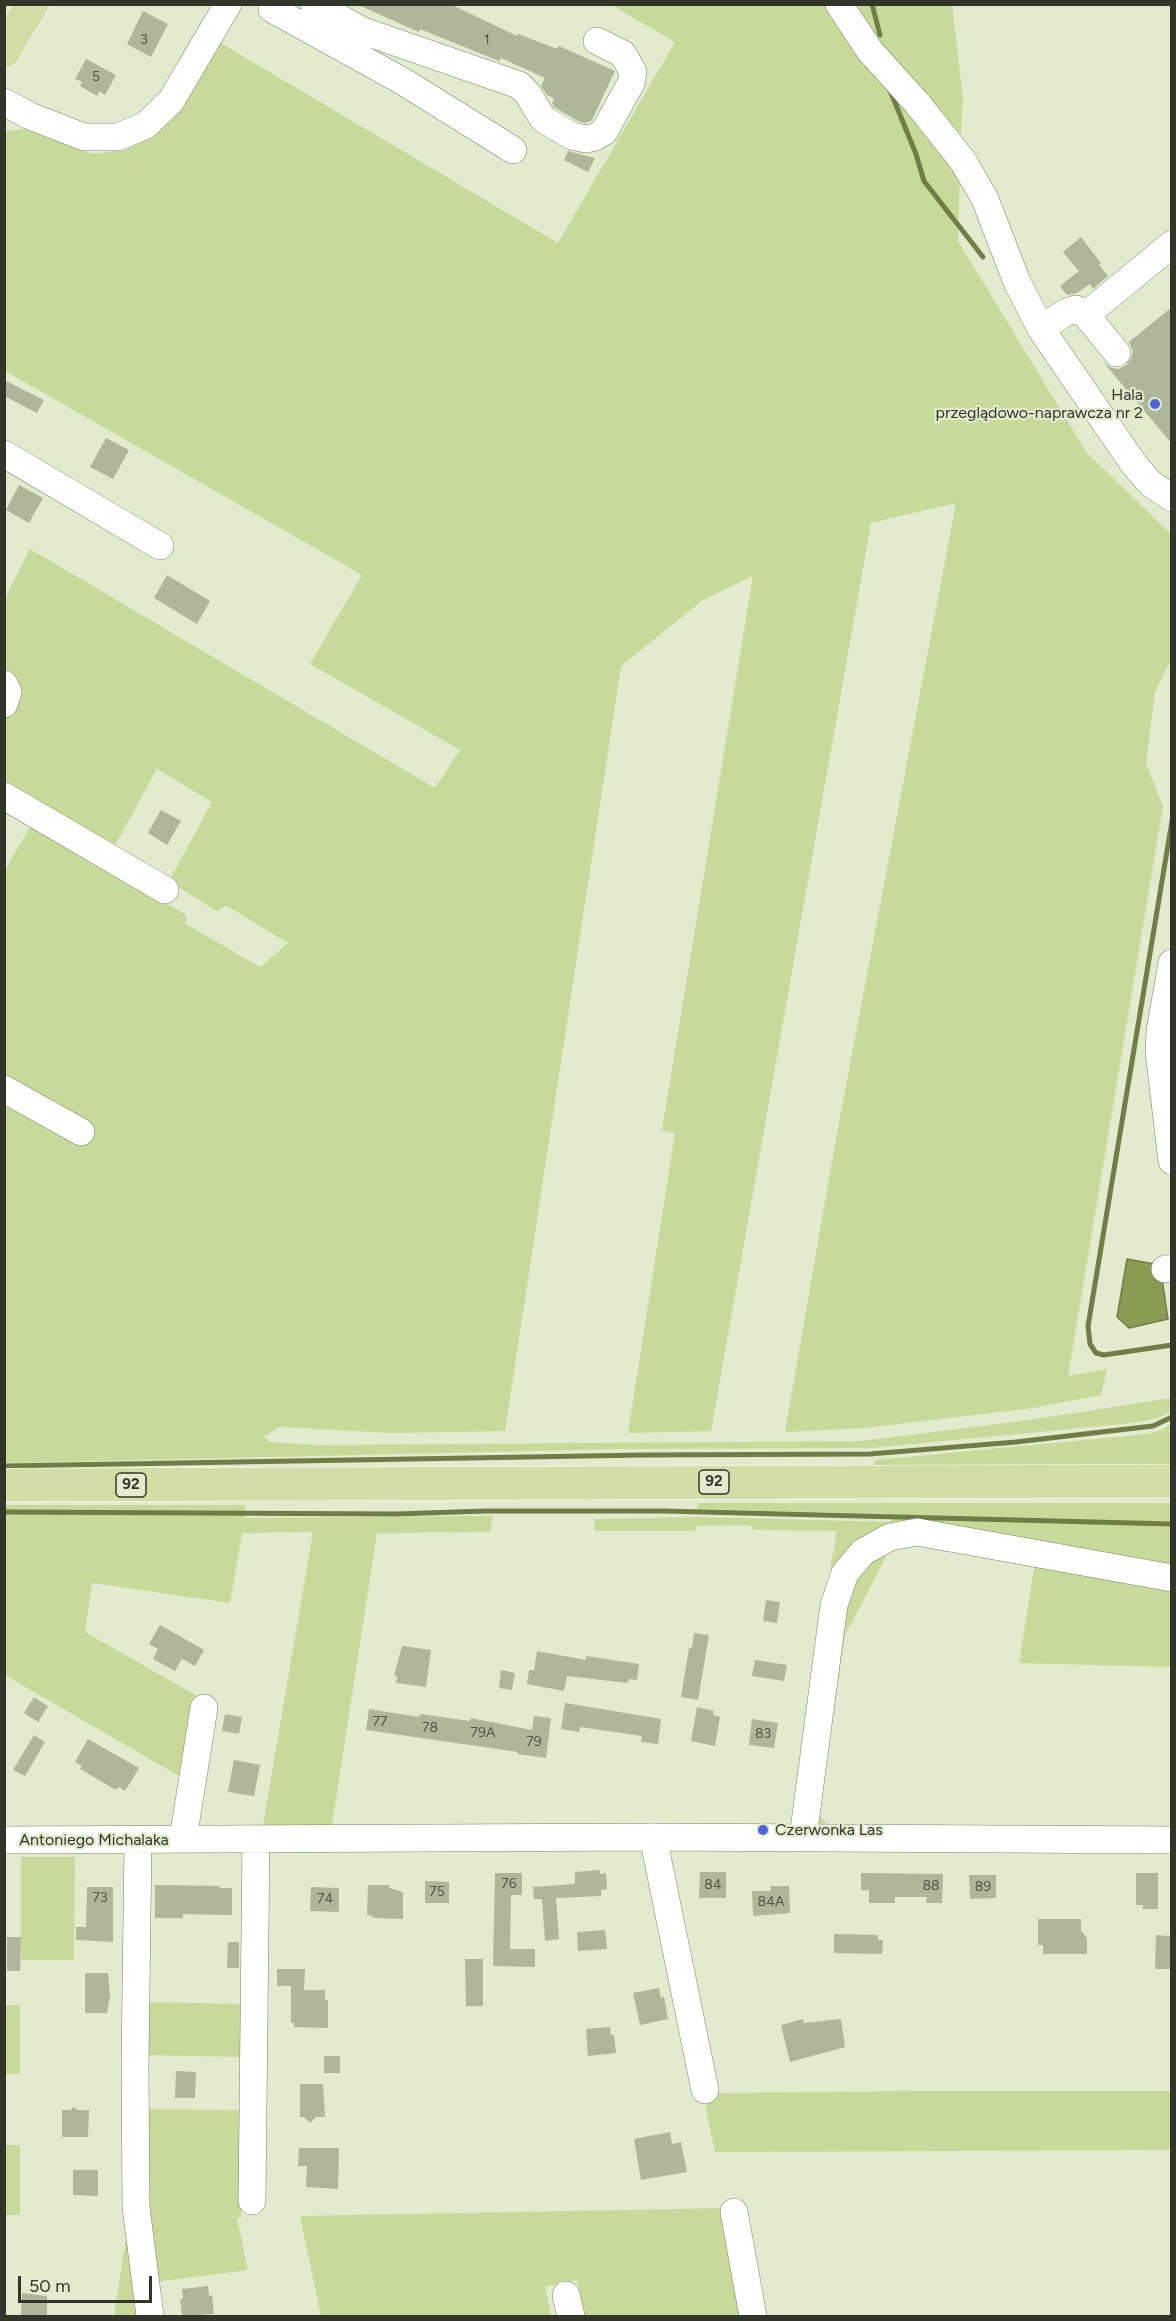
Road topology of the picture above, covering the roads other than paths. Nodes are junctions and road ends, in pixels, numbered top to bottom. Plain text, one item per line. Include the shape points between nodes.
1 (32, 4) edge
2 (228, 4) edge
3 (314, 4) edge
4 (839, 4) edge
5 (272, 9) dead end
6 (597, 41) dead end
7 (4, 51) edge
8 (422, 51) junction
9 (404, 82) junction
10 (4, 102) edge
11 (513, 150) dead end
12 (1172, 244) edge
13 (1086, 315) junction
14 (1041, 329) junction
15 (1117, 352) dead end
16 (4, 454) edge
17 (1172, 498) edge
18 (160, 546) dead end
19 (4, 684) edge
20 (4, 705) edge
21 (4, 796) edge
22 (165, 890) dead end
23 (1172, 963) edge
24 (4, 1089) edge
25 (81, 1132) dead end
26 (1172, 1161) edge
27 (1172, 1481) edge
28 (4, 1485) edge
29 (1172, 1578) edge
30 (204, 1708) dead end
31 (652, 1837) junction
32 (803, 1837) junction
33 (183, 1839) junction
34 (256, 1839) junction
35 (4, 1840) edge
36 (138, 1840) junction
37 (1172, 1840) edge
38 (705, 2090) dead end
39 (252, 2201) dead end
40 (734, 2212) dead end
41 (150, 2316) edge
42 (753, 2316) edge

1 - 7 main road
2 - 10 street via 171,101 146,125 118,137 84,137
3 - 8 street via 363,31
4 - 14 street via 870,51 975,179
5 - 9 street
6 - 8 street via 624,54 633,72 604,132 586,139 572,136 543,119 519,85
8 - 9 street
9 - 11 street
12 - 13 street
13 - 14 street via 1071,309
13 - 15 street
14 - 17 street via 1133,463 1150,483
16 - 18 street
19 - 20 street via 8,692
21 - 22 street
23 - 26 street via 1159,1052
24 - 25 street
27 - 28 main road, 92
29 - 32 street via 917,1532 890,1537 863,1552 845,1573 834,1605
30 - 33 street
31 - 32 street, Antoniego Michalaka
31 - 34 street, Antoniego Michalaka
31 - 38 street
32 - 37 street, Antoniego Michalaka
33 - 34 street, Antoniego Michalaka
33 - 36 street, Antoniego Michalaka
34 - 39 street
35 - 36 street, Antoniego Michalaka
36 - 41 street via 136,2207
40 - 42 street

